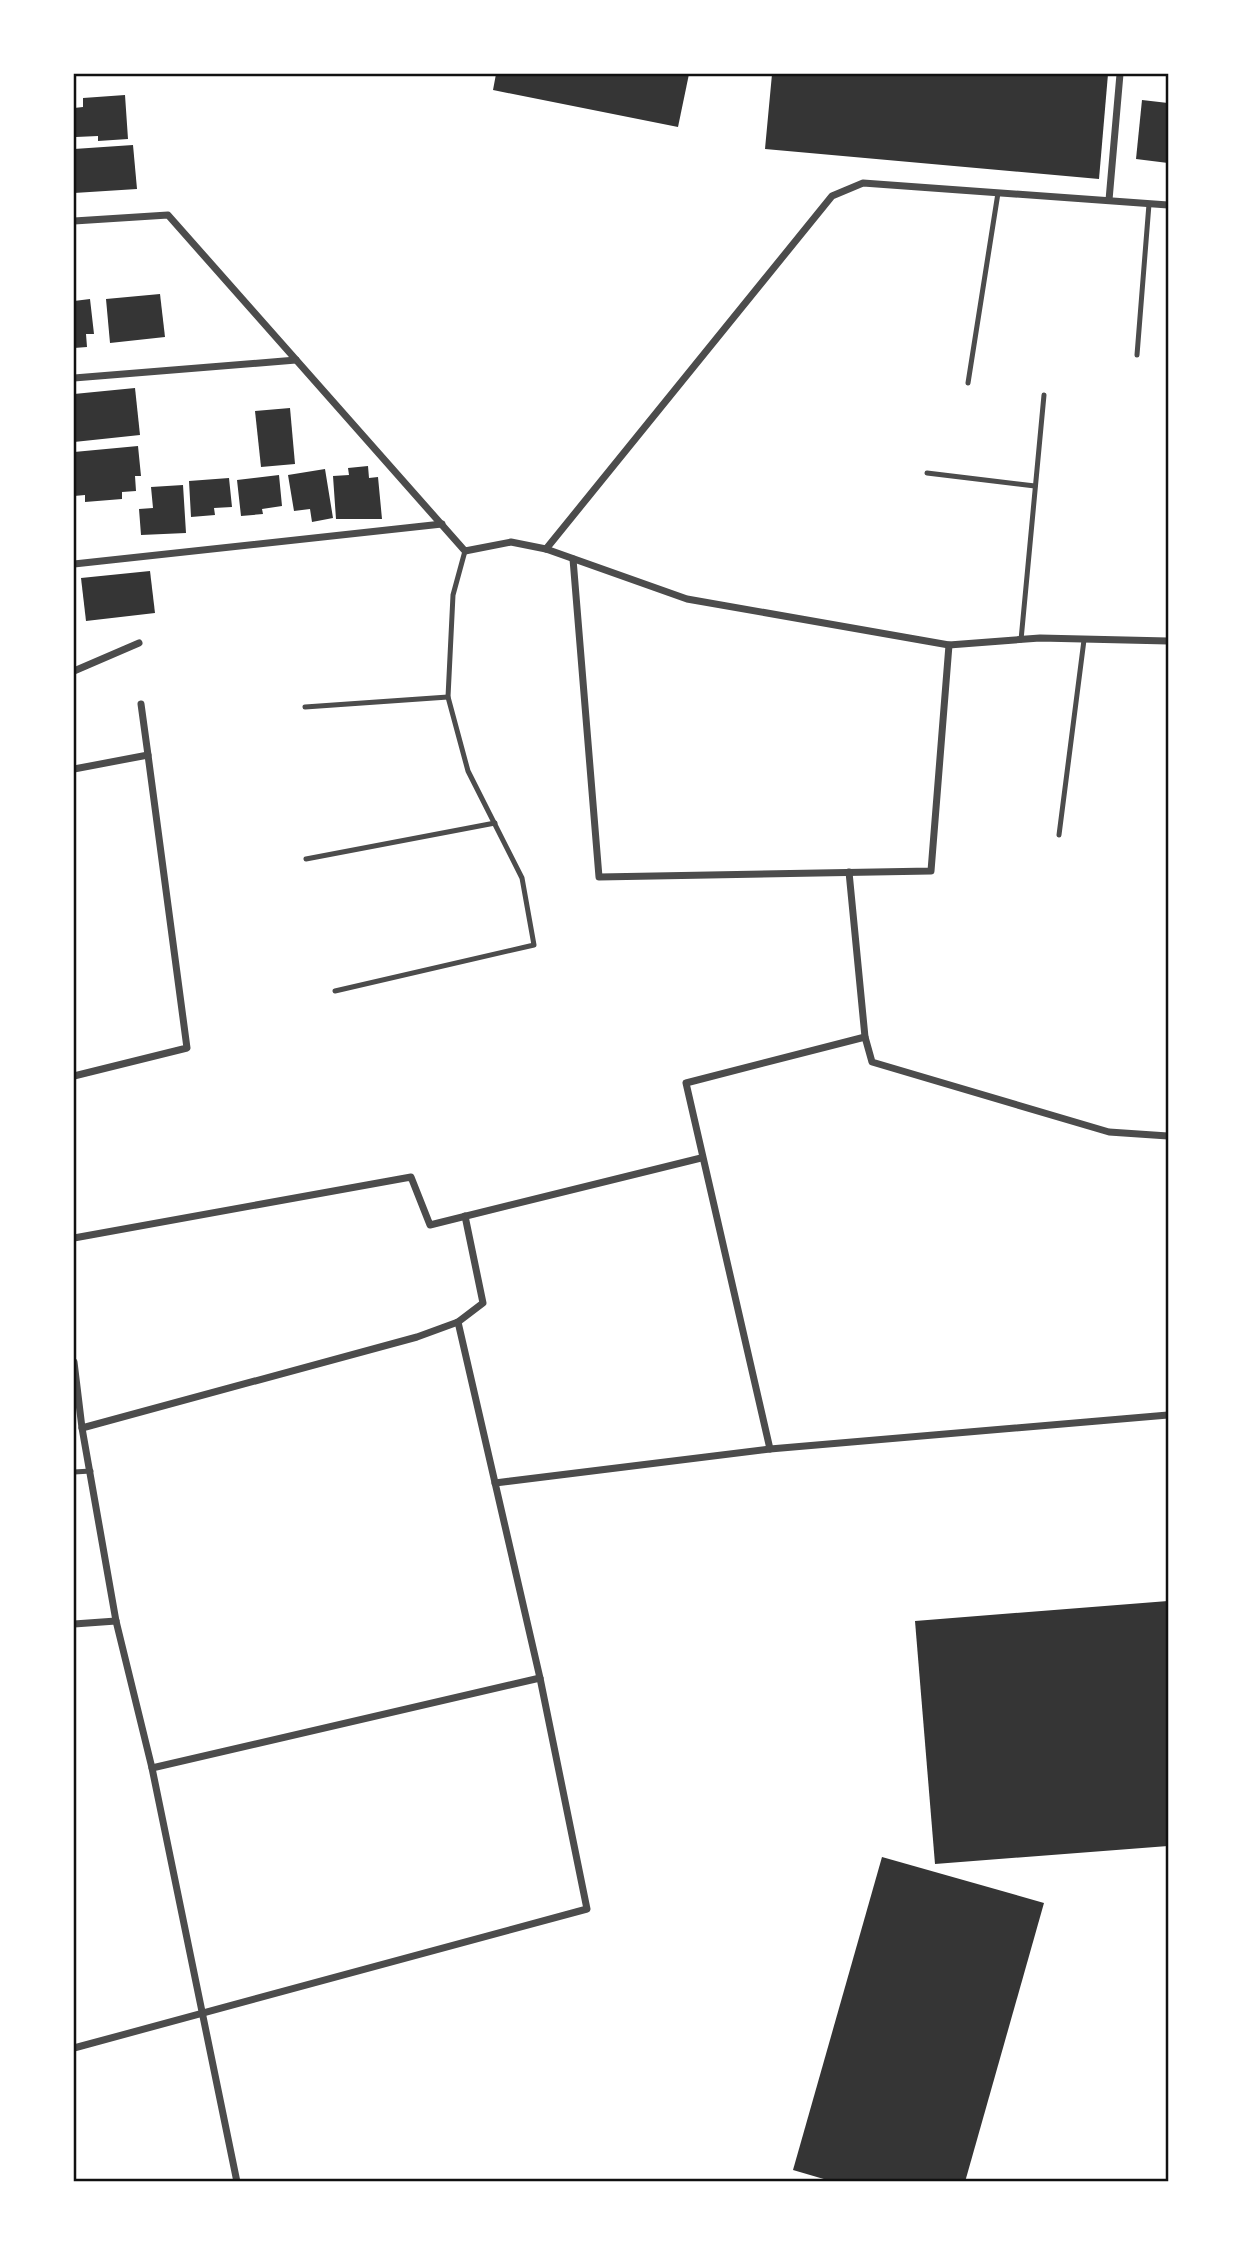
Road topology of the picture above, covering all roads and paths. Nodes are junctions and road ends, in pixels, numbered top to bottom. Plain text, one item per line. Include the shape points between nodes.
1 (1120, 74) edge
2 (998, 192) junction
3 (1109, 200) junction
4 (1149, 204) junction
5 (1168, 205) edge
6 (74, 221) edge
7 (1137, 355) dead end
8 (296, 360) junction
9 (74, 378) edge
10 (968, 383) dead end
11 (1044, 395) dead end
12 (928, 473) dead end
13 (1035, 486) junction
14 (442, 524) junction
15 (546, 548) junction
16 (465, 551) junction
17 (573, 559) junction
18 (74, 564) edge
19 (1021, 640) junction
20 (1084, 640) junction
21 (1168, 641) edge
22 (139, 643) dead end
23 (949, 646) junction
24 (74, 671) edge
25 (448, 696) junction
26 (141, 704) dead end
27 (305, 707) dead end
28 (148, 755) junction
29 (74, 769) edge
30 (495, 823) junction
31 (1059, 835) dead end
32 (306, 859) dead end
33 (849, 873) junction
34 (335, 991) dead end
35 (865, 1037) junction
36 (74, 1076) edge
37 (1168, 1136) edge
38 (701, 1158) junction
39 (466, 1216) junction
40 (74, 1238) edge
41 (458, 1322) junction
42 (74, 1362) edge
43 (1168, 1415) edge
44 (82, 1428) junction
45 (770, 1449) junction
46 (91, 1471) junction
47 (74, 1472) edge
48 (495, 1483) junction
49 (116, 1621) junction
50 (74, 1624) edge
51 (540, 1678) junction
52 (152, 1768) junction
53 (200, 2013) junction
54 (74, 2048) edge
55 (237, 2182) edge

1 - 3 street
2 - 3 street
2 - 10 lane
2 - 15 street via 863,183 832,196
3 - 4 street
4 - 5 street
4 - 7 lane
6 - 8 street via 169,215
8 - 9 street
8 - 14 street
11 - 13 lane
12 - 13 lane
13 - 19 lane
14 - 16 street
14 - 18 street
15 - 16 street via 511,542
15 - 17 street
16 - 25 lane via 453,596
17 - 23 street via 687,599
17 - 33 street via 600,877
19 - 20 street
19 - 23 street
20 - 21 street
20 - 31 lane
22 - 24 street
23 - 33 street via 931,871
25 - 27 lane
25 - 30 lane via 468,771
26 - 28 street
28 - 29 street
28 - 36 street via 187,1048
30 - 32 lane
30 - 34 lane via 522,878 534,945
33 - 35 street
35 - 37 street via 872,1062 1109,1132
35 - 38 street via 686,1083
38 - 39 street
38 - 45 street
39 - 40 street via 430,1225 411,1177
39 - 41 street via 483,1303
41 - 44 street
41 - 48 street
42 - 44 street
43 - 45 street
44 - 46 street
45 - 48 street
46 - 47 lane
46 - 49 street
48 - 51 street
49 - 50 street
49 - 52 street
51 - 52 street
51 - 53 street via 587,1909
52 - 53 street
53 - 54 street
53 - 55 street

